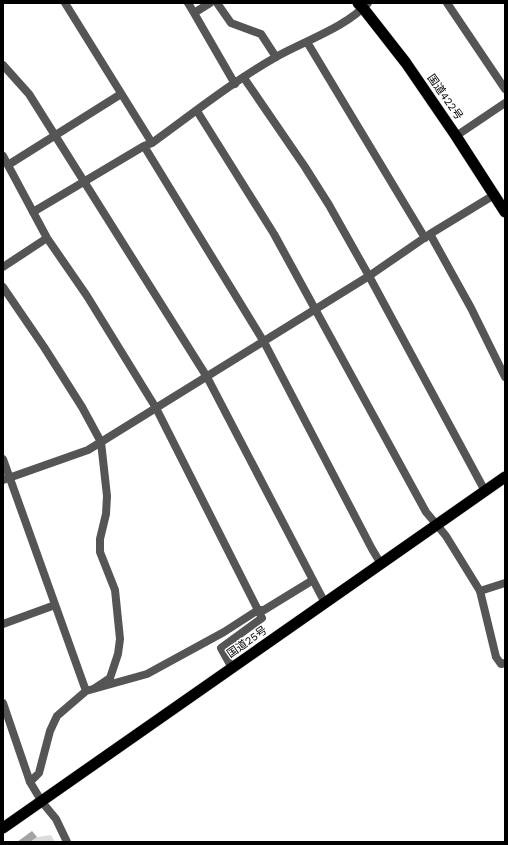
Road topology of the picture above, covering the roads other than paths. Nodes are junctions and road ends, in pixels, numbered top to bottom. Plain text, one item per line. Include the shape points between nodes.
1 (65, 3) edge
2 (188, 3) edge
3 (210, 3) edge
4 (217, 3) edge
5 (447, 3) edge
6 (363, 5) edge
7 (194, 14) junction
8 (307, 42) junction
9 (276, 57) junction
10 (3, 65) edge
11 (244, 78) junction
12 (235, 84) junction
13 (505, 89) edge
14 (121, 94) junction
15 (505, 103) edge
16 (197, 111) junction
17 (56, 135) junction
18 (456, 136) junction
19 (152, 143) junction
20 (144, 146) junction
21 (3, 156) edge
22 (8, 164) junction
23 (85, 182) junction
24 (494, 195) junction
25 (33, 212) junction
26 (505, 212) edge
27 (428, 236) junction
28 (48, 238) junction
29 (3, 267) edge
30 (369, 276) junction
31 (3, 287) edge
32 (316, 309) junction
33 (264, 342) junction
34 (207, 377) junction
35 (505, 377) edge
36 (156, 408) junction
37 (101, 442) junction
38 (3, 459) edge
39 (505, 477) edge
40 (6, 479) edge
41 (485, 492) junction
42 (437, 525) junction
43 (381, 564) junction
44 (313, 580) junction
45 (505, 583) edge
46 (480, 591) junction
47 (325, 603) junction
48 (55, 605) junction
49 (258, 610) junction
50 (3, 624) edge
51 (505, 663) edge
52 (232, 668) junction
53 (89, 690) junction
54 (3, 703) edge
55 (6, 721) edge
56 (30, 782) junction
57 (42, 802) junction
58 (3, 828) edge
59 (67, 842) edge

1 - 14 street
2 - 7 street
3 - 7 street
4 - 9 street via 231,23 261,34
5 - 13 street
6 - 8 street via 352,17
6 - 18 highway, 国道422号
7 - 12 street
8 - 9 street
8 - 27 street
9 - 11 street
10 - 17 street via 29,94
11 - 12 street
11 - 30 street via 309,173
12 - 16 street
14 - 17 street
14 - 19 street
15 - 18 street
16 - 19 street
16 - 32 street via 274,234
17 - 22 street
17 - 23 street
18 - 24 highway, 国道422号
19 - 20 street
20 - 23 street
20 - 33 street
21 - 22 street
22 - 25 street
23 - 25 street
23 - 34 street
24 - 26 highway, 国道422号
24 - 27 street
25 - 28 street
27 - 30 street
27 - 35 street via 472,308
28 - 29 street
28 - 36 street
30 - 32 street
30 - 41 street
31 - 37 street via 82,407
32 - 33 street
32 - 42 street via 426,512
33 - 34 street
33 - 43 street
34 - 36 street
34 - 44 street
36 - 37 street
36 - 49 street
37 - 40 street via 88,450
37 - 53 street via 107,496 100,552 115,590 120,639 110,678
38 - 40 street
39 - 41 highway, 国道25号
40 - 48 street
41 - 42 highway, 国道25号
42 - 43 highway, 国道25号
42 - 46 street
43 - 47 highway, 国道25号
44 - 47 street
44 - 49 street via 264,610
45 - 46 street
46 - 51 street via 496,657 501,664
47 - 52 highway, 国道25号
48 - 50 street
48 - 53 street
49 - 52 street via 262,618 221,648
49 - 53 street via 224,632 147,674
52 - 57 highway, 国道25号
53 - 56 street via 57,716 50,731 39,773
54 - 55 street
55 - 56 street
56 - 57 street
57 - 58 highway, 国道25号
57 - 59 street via 56,819

